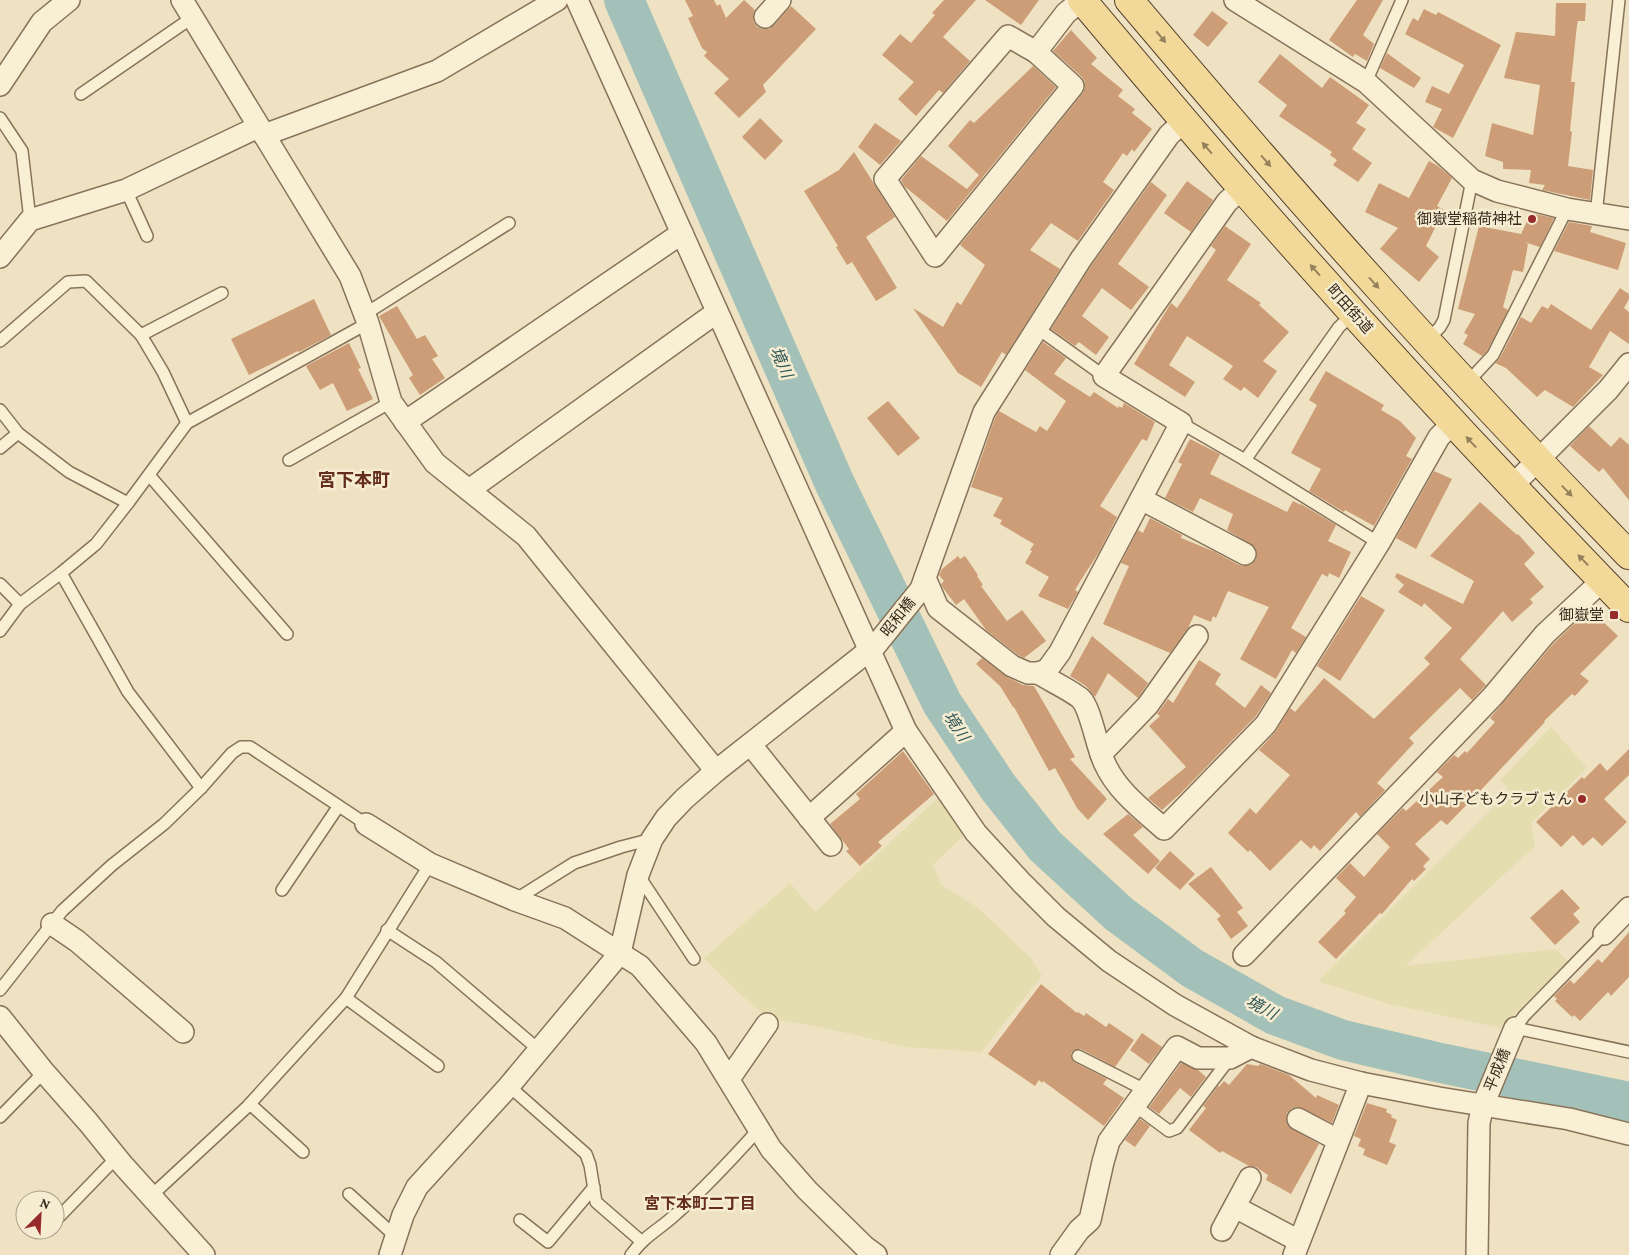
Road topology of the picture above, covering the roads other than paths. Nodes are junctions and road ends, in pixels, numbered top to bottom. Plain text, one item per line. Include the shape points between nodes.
1 (69, 0) edge
2 (557, 0) edge
3 (577, 0) edge
4 (780, 0) edge
5 (1082, 0) edge
6 (1129, 0) edge
7 (1235, 0) edge
8 (1402, 0) edge
9 (1620, 0) edge
10 (187, 9) edge
11 (765, 17) dead end
12 (1036, 52) junction
13 (1366, 82) junction
14 (0, 85) edge
15 (81, 94) dead end
16 (0, 118) edge
17 (1184, 121) junction
18 (261, 131) junction
19 (1472, 180) junction
20 (1242, 188) junction
21 (126, 190) junction
22 (1567, 209) junction
23 (1596, 215) junction
24 (1629, 219) edge
25 (30, 220) junction
26 (509, 223) dead end
27 (682, 233) junction
28 (147, 236) dead end
29 (0, 257) edge
30 (222, 293) dead end
31 (717, 312) junction
32 (1354, 313) junction
33 (366, 318) junction
34 (1037, 328) junction
35 (141, 336) junction
36 (1427, 341) junction
37 (0, 342) edge
38 (1629, 364) edge
39 (1104, 376) junction
40 (1466, 384) junction
41 (391, 402) junction
42 (0, 410) edge
43 (187, 422) junction
44 (404, 422) junction
45 (1453, 422) junction
46 (1181, 423) junction
47 (18, 434) junction
48 (0, 448) edge
49 (289, 460) dead end
50 (1246, 460) junction
51 (1537, 460) junction
52 (149, 475) junction
53 (1512, 486) junction
54 (469, 490) junction
55 (1141, 499) junction
56 (128, 503) junction
57 (1379, 543) junction
58 (1245, 554) dead end
59 (1629, 555) edge
60 (62, 573) junction
61 (1603, 580) junction
62 (0, 584) edge
63 (923, 584) junction
64 (20, 604) junction
65 (1629, 608) edge
66 (0, 631) edge
67 (287, 634) dead end
68 (1197, 636) dead end
69 (873, 647) junction
70 (1038, 674) junction
71 (906, 731) junction
72 (751, 744) junction
73 (1101, 754) junction
74 (716, 771) junction
75 (201, 788) junction
76 (338, 807) junction
77 (809, 818) junction
78 (366, 824) joint
79 (652, 839) junction
80 (831, 845) dead end
81 (430, 864) junction
82 (638, 875) junction
83 (282, 890) dead end
84 (515, 900) junction
85 (1629, 908) edge
86 (52, 924) junction
87 (387, 930) junction
88 (1604, 934) joint
89 (620, 953) junction
90 (1244, 955) dead end
91 (694, 960) dead end
92 (0, 990) edge
93 (346, 998) junction
94 (0, 1017) edge
95 (767, 1024) dead end
96 (183, 1032) dead end
97 (1512, 1035) junction
98 (1251, 1047) junction
99 (539, 1050) junction
100 (1629, 1052) edge
101 (1078, 1056) dead end
102 (1230, 1058) junction
103 (438, 1066) dead end
104 (44, 1072) junction
105 (729, 1079) junction
106 (1360, 1083) junction
107 (509, 1086) junction
108 (1139, 1097) junction
109 (1484, 1102) junction
110 (250, 1104) junction
111 (0, 1117) edge
112 (1298, 1119) dead end
113 (759, 1130) junction
114 (1629, 1134) edge
115 (1338, 1140) junction
116 (303, 1152) dead end
117 (117, 1157) junction
118 (1250, 1178) dead end
119 (594, 1187) junction
120 (349, 1194) dead end
121 (150, 1196) junction
122 (1235, 1207) junction
123 (65, 1211) edge
124 (520, 1220) dead end
125 (1222, 1230) dead end
126 (640, 1241) junction
127 (392, 1246) edge
128 (1296, 1248) edge
129 (867, 1252) edge
130 (204, 1255) edge
131 (631, 1255) edge
132 (1061, 1255) edge
133 (1477, 1255) edge

1 - 14 street via 42,22
2 - 18 street via 437,71
3 - 27 street
4 - 11 street
5 - 12 street via 1066,14
5 - 17 main road, 町田街道
6 -> 36 main road
7 - 13 street
8 - 13 lane
9 - 23 lane
10 - 15 lane
10 - 18 street
12 - 12 street via 1008,36 885,179 935,256 1073,86
13 - 19 street
16 - 25 lane via 22,151
20 -> 17 main road, 町田街道
17 - 34 street, 昭和橋 via 1169,134
18 - 21 street
18 - 33 street via 350,276
19 - 22 street via 1497,191
19 - 36 lane via 1444,320
32 -> 20 main road, 町田街道
20 - 39 street via 1227,202
21 - 25 street
21 - 28 lane
22 - 23 street
22 - 40 lane via 1493,355
23 - 24 street
25 - 29 street
26 - 33 lane
27 - 31 street
27 - 44 street
30 - 35 lane
31 - 54 street
31 - 69 street
32 - 45 main road, 町田街道
32 - 50 lane via 1339,327
33 - 41 street
33 - 43 lane
34 - 39 lane
34 - 63 street, 昭和橋 via 984,412
35 - 37 lane via 86,282 68,282
35 - 43 lane
36 - 40 main road
38 - 51 street via 1608,390
39 - 46 street
40 - 51 main road
41 - 44 street
41 - 49 lane
42 - 47 lane
43 - 52 lane
44 - 54 street via 435,463
53 -> 45 main road, 町田街道
45 - 57 street via 1439,437
46 - 50 lane
46 - 55 street
47 - 48 lane
47 - 56 lane via 69,472
50 - 57 lane
51 - 53 street
51 -> 59 main road
52 - 56 lane
52 - 67 lane
61 -> 53 main road, 町田街道
54 - 74 street via 526,536
55 - 58 street
55 - 70 street via 1060,652 1047,670
56 - 60 lane via 96,544
57 - 73 street via 1266,724 1164,829 1118,785
60 - 64 lane
60 - 75 lane via 128,692
61 - 65 main road, 町田街道
61 - 90 street via 1545,634 1493,696
62 - 64 lane
63 - 69 street, 昭和橋
63 - 70 street via 938,608 1012,666
64 - 66 lane
68 - 73 street via 1148,705
69 - 71 street
69 - 72 street, 昭和橋
70 - 73 street via 1081,699 1088,710
71 - 77 street
71 - 98 street via 976,833 1056,917 1109,961 1175,1005
72 - 74 street, 昭和橋
72 - 77 street
74 - 79 street, 昭和橋 via 666,818
75 - 76 lane via 232,753 250,748
75 - 86 lane via 164,824 69,904
76 - 78 lane
76 - 83 lane
77 - 80 street
78 - 81 street
79 - 82 street, 昭和橋
79 - 84 lane via 574,863
81 - 84 street
81 - 87 lane
82 - 89 street, 昭和橋
82 - 91 lane
84 - 89 street via 565,918
85 - 88 street
86 - 92 lane
86 - 96 street via 77,941
87 - 93 lane
87 - 99 lane via 436,962
88 - 97 lane via 1524,1016
89 - 99 street
89 - 105 street via 640,966 706,1043
93 - 103 lane
93 - 110 lane
94 - 104 street
95 - 105 street
97 - 100 lane
97 - 109 street, 平成橋
98 - 102 street
98 - 106 street via 1312,1070
99 - 107 street
101 - 108 lane
102 - 108 street via 1198,1058 1177,1047
102 - 108 lane via 1177,1128 1169,1130
104 - 111 lane
104 - 117 street
105 - 113 street
106 - 109 street
106 - 115 street
107 - 119 lane via 586,1154
107 - 127 street via 417,1187
108 - 132 street via 1109,1140 1090,1220
109 - 114 street
109 - 133 street, 平成橋 via 1479,1123
110 - 116 lane
110 - 121 lane
112 - 115 street
113 - 126 lane via 674,1216
113 - 129 street via 808,1190
115 - 128 street
117 - 121 street
117 - 123 lane
118 - 122 street
119 - 124 lane via 548,1242
119 - 126 lane via 596,1202
120 - 127 lane
121 - 130 street
122 - 125 street
122 - 128 street
126 - 131 lane

